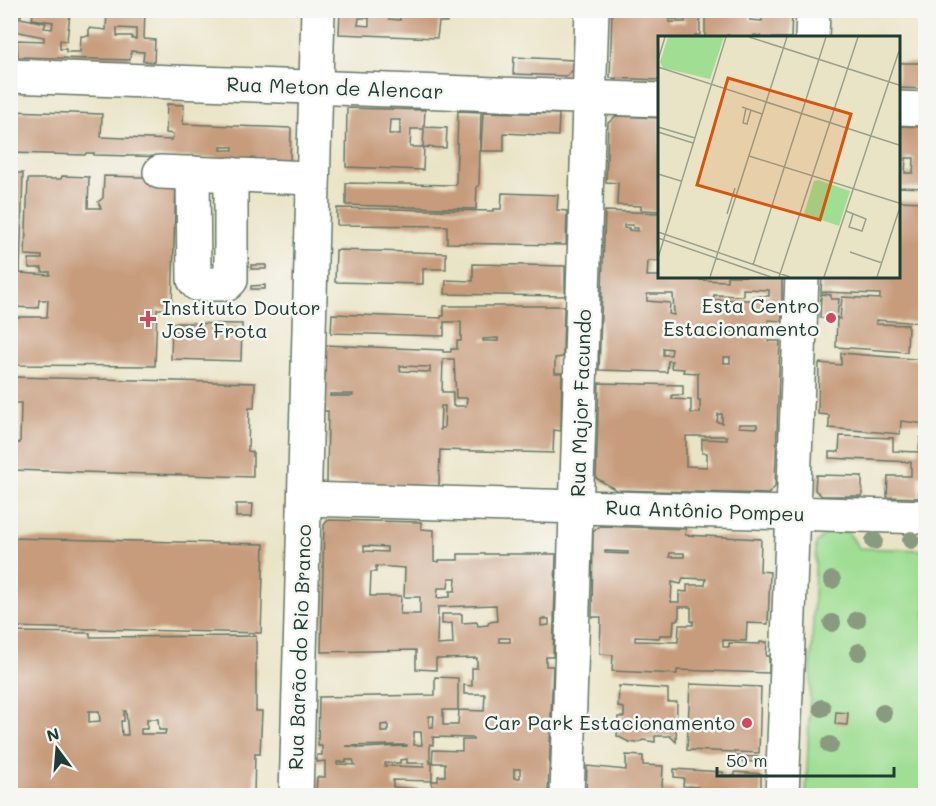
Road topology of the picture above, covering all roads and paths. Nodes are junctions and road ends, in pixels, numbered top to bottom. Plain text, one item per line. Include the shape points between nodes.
1 (318, 10) edge
2 (592, 10) edge
3 (813, 10) edge
4 (812, 36) edge
5 (10, 76) edge
6 (315, 88) junction
7 (590, 97) junction
8 (658, 100) edge
9 (900, 108) edge
10 (926, 109) edge
11 (160, 172) dead end
12 (193, 173) junction
13 (231, 174) junction
14 (313, 178) junction
15 (802, 278) edge
16 (305, 499) junction
17 (578, 507) junction
18 (792, 514) junction
19 (926, 517) edge
20 (273, 795) edge
21 (296, 795) edge
22 (567, 795) edge
23 (782, 795) edge

1 - 6 street, Rua Barão do Rio Branco
2 - 7 street, Rua Major Facundo
3 - 4 street
5 - 6 street, Rua Meton de Alencar
6 - 7 street, Rua Meton de Alencar
6 - 14 street, Rua Barão do Rio Branco
7 - 8 street, Rua Meton de Alencar
7 - 17 street, Rua Major Facundo
9 - 10 street
11 - 12 street
12 - 13 street
12 - 13 street via 194,280 198,284 227,284 231,280
13 - 14 street
14 - 16 street, Rua Barão do Rio Branco
15 - 18 street
16 - 17 street, Rua Antônio Pompeu
16 - 20 street, Rua Barão do Rio Branco via 280,552
16 - 21 street, Rua Barão do Rio Branco
17 - 18 street, Rua Antônio Pompeu
17 - 22 street, Rua Major Facundo
18 - 19 street, Rua Antônio Pompeu
18 - 23 street

